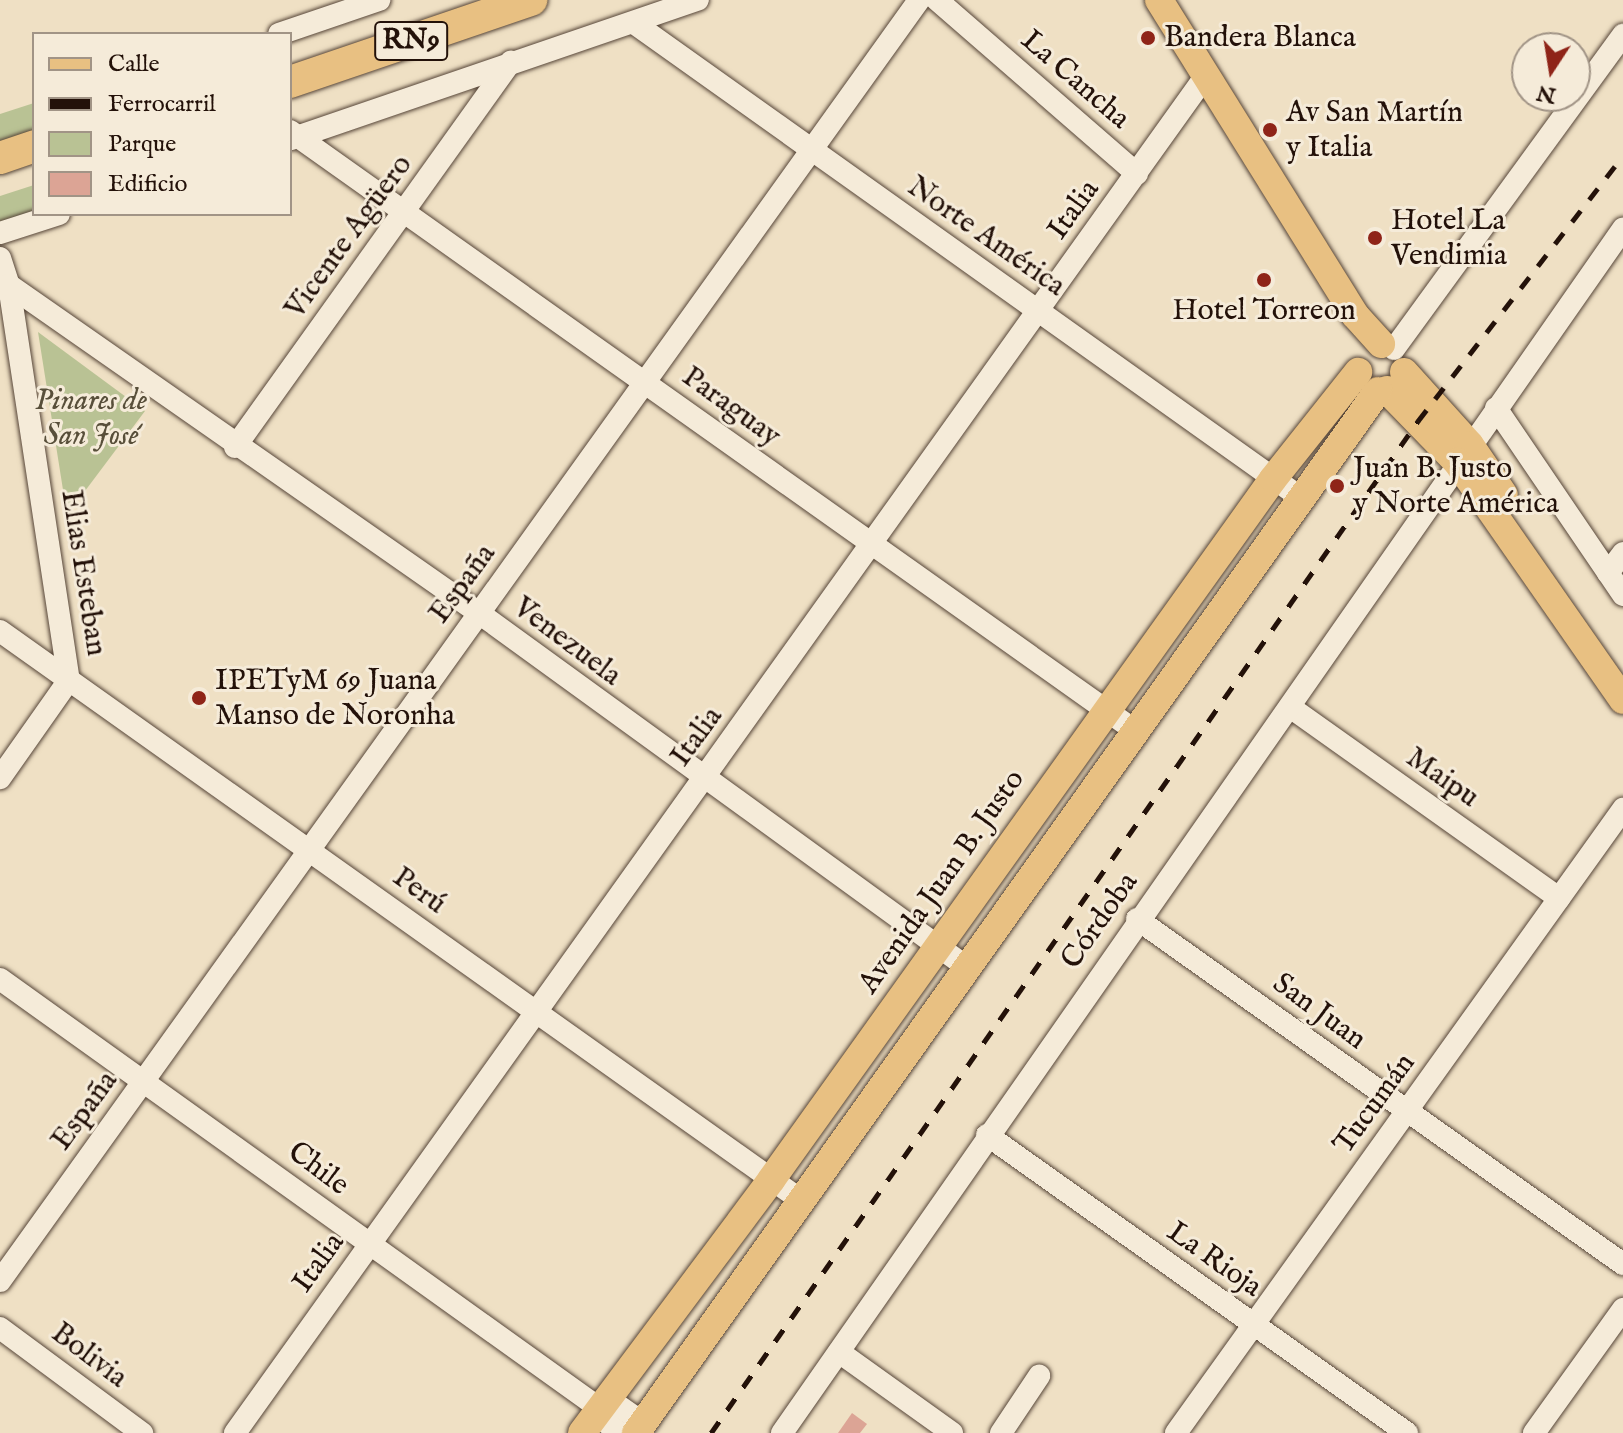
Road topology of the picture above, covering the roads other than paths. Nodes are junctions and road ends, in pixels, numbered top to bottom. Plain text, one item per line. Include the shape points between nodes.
1 (379, 0) edge
2 (466, 0) edge
3 (531, 0) edge
4 (698, 0) edge
5 (919, 0) edge
6 (937, 0) edge
7 (1159, 0) edge
8 (634, 23) junction
9 (285, 32) edge
10 (1623, 35) edge
11 (1623, 55) edge
12 (292, 59) edge
13 (511, 62) junction
14 (1207, 74) junction
15 (292, 81) edge
16 (293, 135) edge
17 (32, 147) edge
18 (811, 149) junction
19 (0, 158) edge
20 (32, 169) edge
21 (1137, 174) junction
22 (0, 180) edge
23 (404, 211) junction
24 (53, 216) edge
25 (1623, 229) edge
26 (0, 233) edge
27 (0, 258) edge
28 (4, 292) edge
29 (1039, 311) junction
30 (1383, 367) junction
31 (645, 381) junction
32 (1496, 408) junction
33 (235, 447) junction
34 (1463, 453) junction
35 (1273, 479) junction
36 (1304, 500) junction
37 (870, 546) junction
38 (1623, 553) edge
39 (1608, 573) junction
40 (1623, 595) edge
41 (479, 613) junction
42 (0, 631) edge
43 (1623, 670) edge
44 (69, 680) junction
45 (1623, 700) edge
46 (1290, 707) junction
47 (1104, 712) junction
48 (1137, 732) junction
49 (0, 778) edge
50 (703, 780) junction
51 (1623, 809) edge
52 (310, 848) junction
53 (1559, 898) junction
54 (1137, 919) junction
55 (938, 947) junction
56 (968, 968) junction
57 (0, 979) edge
58 (536, 1012) junction
59 (145, 1079) junction
60 (1406, 1111) junction
61 (987, 1135) junction
62 (771, 1180) junction
63 (802, 1201) junction
64 (369, 1245) junction
65 (1623, 1264) edge
66 (0, 1281) edge
67 (1623, 1309) edge
68 (1253, 1325) junction
69 (0, 1328) edge
70 (839, 1352) junction
71 (1039, 1376) dead end
72 (599, 1408) junction
73 (142, 1433) edge
74 (235, 1433) edge
75 (582, 1433) edge
76 (622, 1433) edge
77 (636, 1433) edge
78 (782, 1433) edge
79 (952, 1433) edge
80 (1001, 1433) edge
81 (1176, 1433) edge
82 (1407, 1433) edge
83 (1534, 1433) edge

1 - 9 street
2 - 12 highway, RN9
3 - 15 highway, RN9
4 - 8 street
5 - 18 street, España
6 - 21 street, La Cancha
7 - 14 main road
8 - 13 street
8 - 18 street, Norte América
10 - 30 street
11 - 30 street
13 - 16 street
13 - 23 street, Vicente Agüero
14 - 21 street, Italia
14 - 30 main road
16 - 23 street, Paraguay
17 - 19 highway
18 - 29 street, Norte América
18 - 31 street, España
20 - 22 highway
21 - 29 street, Italia
23 - 31 street, Paraguay
23 - 33 street, Vicente Agüero
24 - 26 street
25 - 32 street, Córdoba
27 - 28 street, Elias Esteban
28 - 33 street, Venezuela
28 - 44 street, Elias Esteban
29 - 35 street, Norte América
29 - 37 street, Italia
30 - 34 main road
30 - 35 main road, Avenida Juan B. Justo
30 - 36 main road
31 - 37 street, Paraguay
31 - 41 street, España
32 - 34 street, Córdoba
32 - 39 street
33 - 41 street, Venezuela
34 - 43 main road
34 - 45 main road
34 - 46 street, Córdoba
35 - 36 street, Norte América
35 - 47 main road, Avenida Juan B. Justo
36 - 48 main road
37 - 47 street, Paraguay
37 - 50 street, Italia
38 - 39 street
39 - 40 street
41 - 50 street, Venezuela
41 - 52 street, España
42 - 44 street, Perú
44 - 49 street
44 - 52 street, Perú
46 - 53 street, Maipu
46 - 54 street, Córdoba
47 - 48 street, Paraguay
47 - 55 main road, Avenida Juan B. Justo
48 - 56 main road
50 - 55 street, Venezuela
50 - 58 street, Italia
51 - 53 street, Tucumán
52 - 58 street, Perú
52 - 59 street, España
53 - 60 street, Tucumán
54 - 60 street, San Juan
54 - 61 street, Córdoba
55 - 56 street, Venezuela
55 - 62 main road, Avenida Juan B. Justo
56 - 63 main road
57 - 59 street, Chile
58 - 62 street, Perú
58 - 64 street, Italia
59 - 64 street, Chile
59 - 66 street, España
60 - 65 street, San Juan
60 - 68 street, Tucumán
61 - 68 street, La Rioja
61 - 70 street, Córdoba
62 - 63 street, Perú
62 - 72 main road, Avenida Juan B. Justo
63 - 77 main road
64 - 72 street, Chile
64 - 74 street, Italia
67 - 83 street
68 - 81 street, Tucumán
68 - 82 street, La Rioja
69 - 73 street, Bolivia
70 - 78 street, Córdoba
70 - 79 street
71 - 80 street
72 - 75 main road, Avenida Juan B. Justo
72 - 76 street, Chile via 604,1421
72 - 77 street, Chile via 616,1404 636,1418
76 - 77 street, Chile

